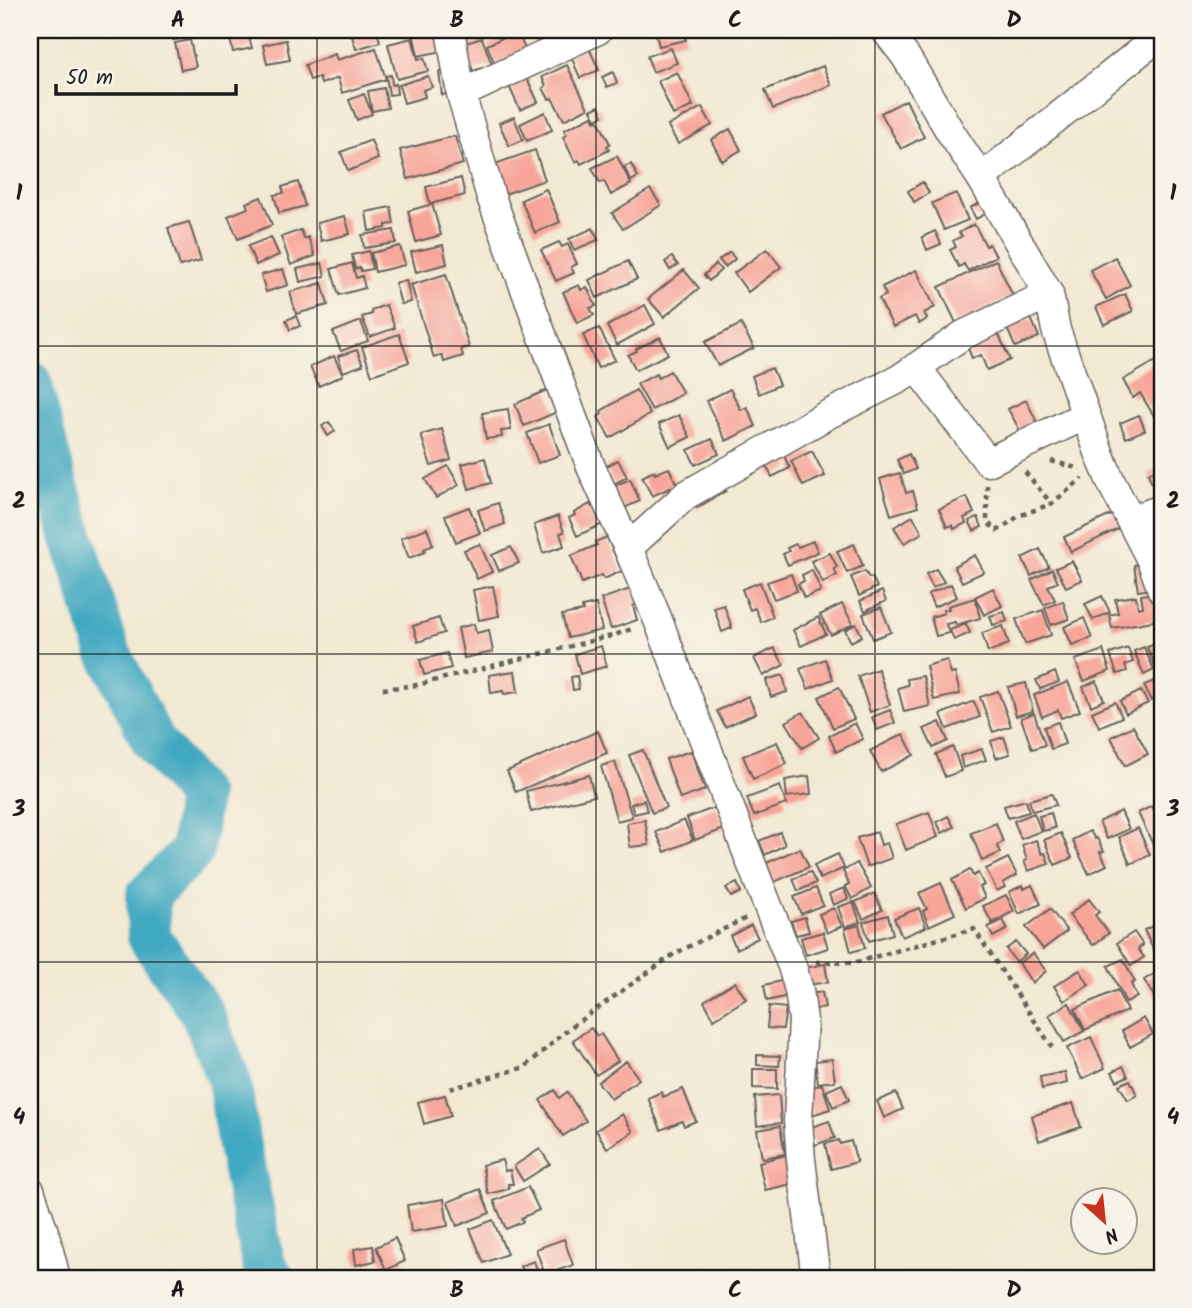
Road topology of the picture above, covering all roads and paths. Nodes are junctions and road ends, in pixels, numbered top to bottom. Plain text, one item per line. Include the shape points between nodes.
1 (450, 30) edge
2 (598, 30) edge
3 (885, 30) edge
4 (1162, 34) edge
5 (461, 94) junction
6 (981, 178) junction
7 (1049, 295) junction
8 (916, 367) junction
9 (1086, 415) junction
10 (1000, 456) junction
11 (1103, 463) junction
12 (1051, 504) junction
13 (1162, 509) edge
14 (1130, 520) junction
15 (628, 548) junction
16 (1162, 590) edge
17 (658, 620) junction
18 (383, 689) dead end
19 (769, 907) junction
20 (792, 966) junction
21 (1052, 1046) dead end
22 (450, 1089) dead end
23 (30, 1190) edge
24 (56, 1278) edge
25 (816, 1278) edge

1 - 5 street
2 - 5 street
3 - 6 street
4 - 6 street
5 - 15 street via 501,223 591,467
6 - 7 street
7 - 8 street via 962,334
7 - 9 street via 1056,330
8 - 10 street
8 - 15 street via 686,495
9 - 10 street
9 - 11 street
10 - 12 path via 1026,475
10 - 12 path via 986,522 997,531 1019,516
11 - 12 path
11 - 14 street
13 - 14 street
14 - 16 street
15 - 17 street
17 - 18 path via 417,685
17 - 19 street
19 - 20 street
19 - 22 path via 674,954 571,1027 525,1067
20 - 21 path via 821,961 853,963 974,929
20 - 25 street via 803,1020 798,1119
23 - 24 street

